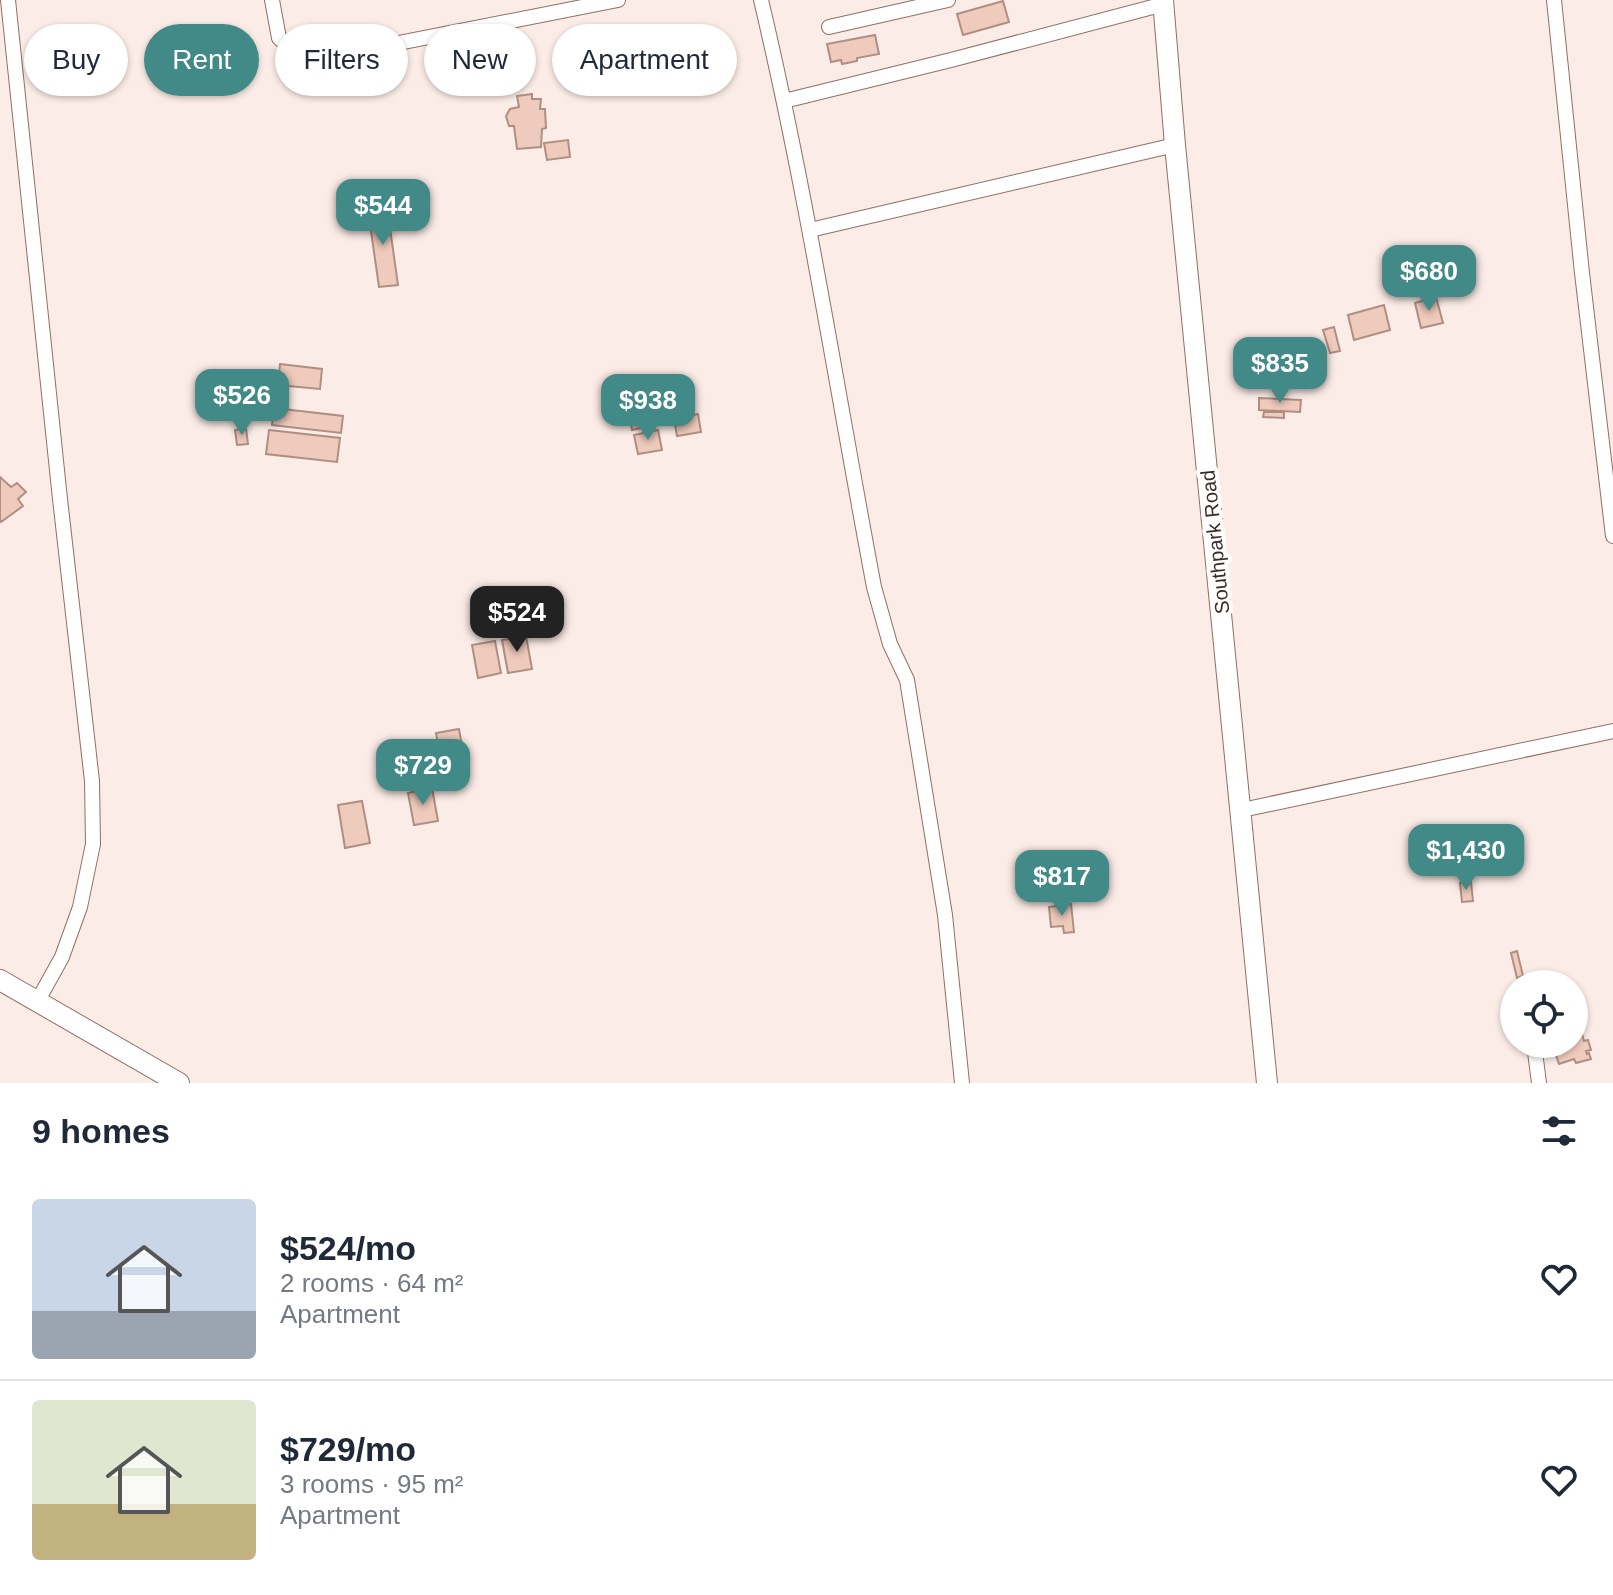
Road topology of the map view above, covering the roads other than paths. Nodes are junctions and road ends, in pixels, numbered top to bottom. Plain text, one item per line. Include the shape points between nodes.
1 (8, 0) edge
2 (272, 0) edge
3 (618, 0) edge
4 (761, 0) edge
5 (948, 0) edge
6 (1554, 0) edge
7 (1164, 2) edge
8 (829, 27) dead end
9 (784, 101) junction
10 (1175, 145) junction
11 (810, 230) junction
12 (1613, 536) edge
13 (1613, 731) edge
14 (1242, 810) junction
15 (0, 980) edge
16 (37, 1002) junction
17 (1536, 1058) edge
18 (179, 1083) edge
19 (962, 1083) edge
20 (1267, 1083) edge
21 (1539, 1083) edge

1 - 16 street via 92,781 93,844 80,907 62,957
2 - 3 street via 279,38 295,52 322,58
4 - 9 street
5 - 8 street
6 - 12 street
7 - 9 street
7 - 10 street, Southpark Road
9 - 11 street
10 - 11 street
10 - 14 street, Southpark Road
11 - 19 street via 874,587 907,680 945,915
13 - 14 street
14 - 20 street, Southpark Road
15 - 16 street
16 - 18 street
17 - 21 street

